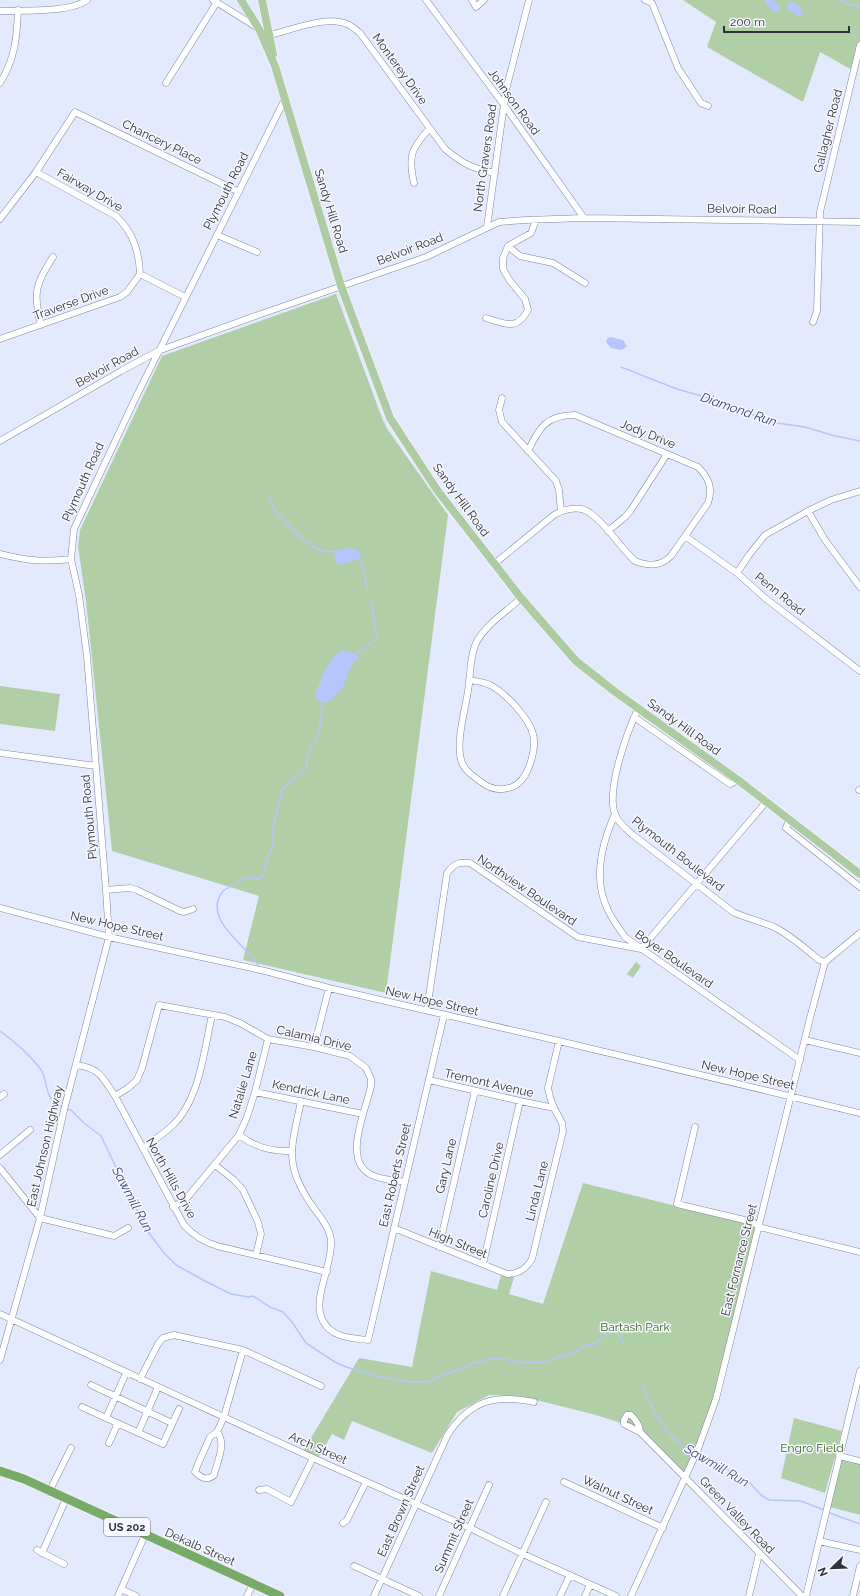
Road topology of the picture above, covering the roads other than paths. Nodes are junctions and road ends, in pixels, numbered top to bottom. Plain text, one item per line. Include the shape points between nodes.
1 (87, 0) edge
2 (241, 0) edge
3 (262, 0) edge
4 (426, 0) edge
5 (472, 0) edge
6 (484, 0) edge
7 (529, 0) edge
8 (644, 0) edge
9 (215, 1) edge
10 (18, 10) junction
11 (0, 11) edge
12 (259, 29) junction
13 (270, 35) junction
14 (860, 45) edge
15 (275, 66) junction
16 (0, 83) edge
17 (166, 83) dead end
18 (285, 100) junction
19 (504, 105) junction
20 (708, 106) dead end
21 (429, 129) junction
22 (36, 172) junction
23 (495, 173) junction
24 (414, 183) dead end
25 (239, 192) junction
26 (584, 218) junction
27 (0, 219) edge
28 (536, 220) junction
29 (820, 222) junction
30 (860, 222) edge
31 (488, 226) junction
32 (217, 235) junction
33 (508, 246) junction
34 (258, 252) dead end
35 (53, 257) dead end
36 (140, 274) junction
37 (584, 284) dead end
38 (341, 286) junction
39 (186, 297) junction
40 (486, 318) dead end
41 (813, 322) dead end
42 (41, 326) junction
43 (0, 339) edge
44 (158, 351) junction
45 (502, 398) dead end
46 (0, 441) edge
47 (528, 451) junction
48 (667, 454) junction
49 (860, 491) edge
50 (561, 511) junction
51 (808, 511) junction
52 (608, 531) junction
53 (685, 536) junction
54 (0, 554) edge
55 (71, 559) junction
56 (494, 564) junction
57 (737, 573) junction
58 (860, 587) edge
59 (521, 598) junction
60 (860, 671) edge
61 (469, 680) junction
62 (638, 709) junction
63 (634, 717) junction
64 (0, 753) edge
65 (96, 766) junction
66 (738, 780) junction
67 (766, 802) junction
68 (615, 814) junction
69 (789, 820) junction
70 (860, 874) edge
71 (697, 883) junction
72 (860, 887) edge
73 (106, 890) junction
74 (0, 908) edge
75 (193, 909) dead end
76 (860, 933) edge
77 (109, 937) junction
78 (640, 949) junction
79 (825, 962) junction
80 (329, 988) junction
81 (428, 1010) junction
82 (212, 1015) junction
83 (444, 1015) junction
84 (268, 1039) junction
85 (805, 1040) junction
86 (559, 1041) junction
87 (314, 1047) junction
88 (860, 1053) edge
89 (800, 1060) junction
90 (76, 1065) junction
91 (429, 1080) junction
92 (475, 1091) junction
93 (255, 1092) junction
94 (115, 1096) junction
95 (791, 1096) junction
96 (302, 1101) junction
97 (520, 1101) junction
98 (554, 1108) junction
99 (860, 1113) edge
100 (363, 1114) junction
101 (695, 1127) dead end
102 (30, 1130) dead end
103 (239, 1135) junction
104 (142, 1148) junction
105 (291, 1151) junction
106 (0, 1155) edge
107 (215, 1165) junction
108 (0, 1168) edge
109 (405, 1182) junction
110 (174, 1207) junction
111 (40, 1218) junction
112 (759, 1227) junction
113 (128, 1228) dead end
114 (394, 1228) junction
115 (439, 1246) junction
116 (860, 1252) edge
117 (256, 1255) junction
118 (482, 1264) junction
119 (327, 1272) junction
120 (515, 1274) joint
121 (0, 1314) edge
122 (11, 1319) junction
123 (243, 1350) junction
124 (0, 1360) edge
125 (860, 1371) edge
126 (126, 1373) junction
127 (140, 1379) junction
128 (92, 1385) dead end
129 (321, 1386) dead end
130 (158, 1387) junction
131 (116, 1396) junction
132 (534, 1402) dead end
133 (82, 1407) dead end
134 (179, 1409) dead end
135 (148, 1412) junction
136 (224, 1417) junction
137 (106, 1418) junction
138 (118, 1423) junction
139 (172, 1423) junction
140 (217, 1432) junction
141 (640, 1432) dead end
142 (138, 1433) junction
143 (109, 1443) dead end
144 (70, 1448) dead end
145 (840, 1456) junction
146 (313, 1458) junction
147 (860, 1461) edge
148 (0, 1471) edge
149 (686, 1476) junction
150 (366, 1482) junction
151 (564, 1482) dead end
152 (489, 1485) dead end
153 (258, 1490) dead end
154 (50, 1492) junction
155 (66, 1499) junction
156 (546, 1502) dead end
157 (416, 1504) junction
158 (343, 1524) dead end
159 (470, 1528) junction
160 (662, 1528) junction
161 (145, 1535) junction
162 (819, 1540) junction
163 (860, 1550) edge
164 (523, 1554) junction
165 (759, 1554) junction
166 (64, 1564) dead end
167 (354, 1566) dead end
168 (860, 1566) edge
169 (570, 1575) junction
170 (382, 1578) junction
171 (253, 1584) junction
172 (590, 1584) junction
173 (121, 1589) junction
174 (118, 1596) edge
175 (136, 1596) edge
176 (247, 1596) edge
177 (280, 1596) edge
178 (374, 1596) edge
179 (419, 1596) edge
180 (439, 1596) edge
181 (503, 1596) edge
182 (560, 1596) edge
183 (585, 1596) edge
184 (616, 1596) edge
185 (631, 1596) edge
186 (749, 1596) edge
187 (802, 1596) edge
188 (806, 1596) edge
189 (853, 1596) edge

1 - 10 street via 81,5 63,9
2 - 12 main road, Sandy Hill Road
3 - 13 main road
4 - 19 street, Johnson Road
5 - 6 street via 476,7
7 - 19 street, North Gravers Road
8 - 20 street via 652,2 678,68 701,103
9 - 12 street
9 - 17 street
10 - 11 street
10 - 16 street via 11,63
12 - 15 main road, Sandy Hill Road
13 - 15 main road
13 - 21 street, Monterey Drive via 323,21 334,20 347,24 360,33
14 - 29 street, Gallagher Road via 820,212
15 - 18 main road, Sandy Hill Road
18 - 25 street, Plymouth Road
18 - 38 main road, Sandy Hill Road
19 - 23 street, North Gravers Road
19 - 26 street, Johnson Road
21 - 23 street, Monterey Drive via 457,159 475,169
21 - 24 street via 418,141 412,153 411,169
22 - 25 street, Chancery Place via 75,112
22 - 27 street
22 - 36 street, Fairway Drive via 116,216 135,242
23 - 31 street, North Gravers Road
25 - 32 street, Plymouth Road
26 - 28 street, Belvoir Road
26 - 29 street, Belvoir Road
28 - 31 street, Belvoir Road via 499,222
28 - 33 street via 531,233
29 - 30 street, Belvoir Road
29 - 41 street, Gallagher Road via 817,311
31 - 38 street, Belvoir Road via 426,257
32 - 34 street
32 - 39 street, Plymouth Road
33 - 37 street via 520,256 553,263
33 - 40 street via 503,258 503,269 525,299 528,310 523,319 514,325
35 - 42 street via 41,275 37,290
36 - 39 street
36 - 42 street, Traverse Drive via 127,292 120,297
38 - 44 street, Belvoir Road
38 - 56 main road, Sandy Hill Road via 390,418 450,508
39 - 44 street, Plymouth Road
42 - 43 street, Traverse Drive
44 - 46 street, Belvoir Road
44 - 55 street, Plymouth Road via 77,520 72,538
45 - 47 street via 499,410 502,422
47 - 48 street, Jody Drive via 541,426 553,418 568,415
47 - 50 street via 556,481
48 - 52 street via 631,510
48 - 53 street, Jody Drive via 698,467 711,489 708,503
49 - 51 street via 831,500
50 - 52 street, Jody Drive via 575,509 589,512
50 - 56 street
51 - 57 street via 765,535
51 - 58 street via 825,540
52 - 53 street, Jody Drive via 635,561 650,565 668,560
53 - 57 street, Penn Road
54 - 55 street via 46,562
55 - 65 street, Plymouth Road via 79,595 87,656
56 - 59 main road, Sandy Hill Road
57 - 60 street, Penn Road via 765,598
59 - 61 street via 480,636 472,656
59 - 62 main road, Sandy Hill Road via 576,661
61 - 61 street via 461,736 461,757 464,766 468,773 491,788 512,787 526,775 532,759 533,733 520,713 501,692 485,683
62 - 63 street, Plymouth Boulevard
62 - 66 main road, Sandy Hill Road
63 - 66 street via 730,784
63 - 68 street, Plymouth Boulevard via 614,778 612,792
64 - 65 street
65 - 73 street, Plymouth Road
66 - 67 main road, Sandy Hill Road
67 - 69 main road, Sandy Hill Road
67 - 71 street
68 - 71 street, Plymouth Boulevard via 626,830
68 - 78 street, Boyer Boulevard via 603,851 600,882 606,908 625,937
69 - 70 main road, Sandy Hill Road
69 - 72 street via 786,828
71 - 78 street
71 - 79 street, Plymouth Boulevard via 733,912 775,928
73 - 75 street via 130,888 180,911
73 - 77 street, Plymouth Road
74 - 77 street, New Hope Street
76 - 79 street
77 - 80 street, New Hope Street via 265,971
77 - 90 street, East Johnson Highway
78 - 81 street, Northview Boulevard via 578,937 470,863 460,862 447,873
78 - 89 street, Boyer Boulevard
79 - 85 street, East Fornance Street
80 - 81 street, New Hope Street
80 - 87 street
81 - 83 street, New Hope Street
82 - 84 street, Calamia Drive via 234,1020
82 - 94 street, Calamia Drive via 159,1005 137,1080
82 - 104 street via 191,1100 173,1125
83 - 86 street, New Hope Street
83 - 91 street, East Roberts Street
84 - 87 street, Calamia Drive
84 - 93 street, Natalie Lane
85 - 88 street
85 - 89 street, East Fornance Street
86 - 95 street, New Hope Street
86 - 98 street, Linda Lane via 548,1088
87 - 100 street, Calamia Drive via 350,1056 366,1068 371,1086
89 - 95 street, East Fornance Street
90 - 94 street, North Hills Drive via 88,1066 96,1071
90 - 111 street, East Johnson Highway
91 - 92 street, Tremont Avenue
91 - 109 street, East Roberts Street
92 - 97 street, Tremont Avenue
92 - 115 street, Gary Lane
93 - 96 street, Kendrick Lane
93 - 103 street, Natalie Lane
94 - 104 street, North Hills Drive
95 - 99 street, New Hope Street
95 - 112 street, East Fornance Street
96 - 100 street, Kendrick Lane
96 - 105 street
97 - 98 street, Tremont Avenue
97 - 118 street, Caroline Drive
98 - 120 street, Linda Lane via 563,1131 532,1259 528,1266
100 - 109 street, Calamia Drive via 357,1146 359,1162 365,1171 374,1176
101 - 112 street via 677,1204 753,1222
102 - 106 street
103 - 105 street via 258,1147
103 - 107 street, Natalie Lane
104 - 110 street, North Hills Drive
105 - 119 street via 294,1172 301,1188 329,1230 331,1251
107 - 110 street, Natalie Lane via 186,1199
107 - 117 street via 243,1190 258,1222 261,1234
108 - 111 street
109 - 114 street, East Roberts Street
110 - 117 street, North Hills Drive via 189,1231 205,1242
111 - 113 street via 114,1236
111 - 122 street, East Johnson Highway
112 - 116 street
112 - 149 street, East Fornance Street via 716,1399
114 - 115 street, High Street
114 - 119 street, East Roberts Street via 368,1340 346,1338 329,1330 324,1322 319,1304
115 - 118 street, High Street
117 - 119 street, North Hills Drive
118 - 120 street, High Street via 507,1274
121 - 122 street, Arch Street
122 - 124 street, East Johnson Highway
122 - 126 street, Arch Street
123 - 127 street via 174,1335 167,1336 158,1344
123 - 129 street
123 - 136 street
125 - 145 street
126 - 127 street, Arch Street
126 - 131 street
127 - 130 street, Arch Street
128 - 131 street
130 - 135 street
130 - 136 street, Arch Street
131 - 135 street
131 - 137 street
132 - 157 street, East Brown Street via 515,1398 495,1398 464,1414 448,1434
133 - 137 street
134 - 139 street
135 - 139 street
135 - 142 street
136 - 140 street
136 - 146 street, Arch Street
137 - 138 street
138 - 142 street
138 - 143 street
139 - 142 street via 163,1444
140 - 140 street via 210,1437 198,1464 195,1472 199,1476 211,1478 214,1475 222,1445
141 - 149 street, Green Valley Road
144 - 154 street
145 - 147 street
145 - 162 street
146 - 150 street, Arch Street
146 - 153 street via 291,1502 266,1489
148 - 154 highway, Dekalb Street / US 202
149 - 160 street, East Fornance Street
149 - 165 street, Green Valley Road
150 - 157 street, Arch Street
150 - 158 street
151 - 160 street, Walnut Street
152 - 159 street, Summit Street
154 - 155 highway, Dekalb Street / US 202
155 - 161 highway, Dekalb Street / US 202
155 - 166 street via 40,1552
156 - 164 street
157 - 159 street, Arch Street
157 - 170 street, East Brown Street
159 - 164 street, Arch Street
159 - 180 street, Summit Street
160 - 185 street, East Fornance Street
161 - 171 highway, Dekalb Street / US 202
161 - 173 street
162 - 163 street
162 - 188 street
164 - 169 street, Arch Street
164 - 181 street
165 - 186 street
165 - 187 street, Green Valley Road
167 - 170 street
168 - 189 street
169 - 172 street, Arch Street
169 - 182 street
170 - 178 street, East Brown Street
170 - 179 street
171 - 176 street
171 - 177 highway, Dekalb Street / US 202
172 - 183 street
172 - 184 street, Arch Street
173 - 174 street
173 - 175 street

